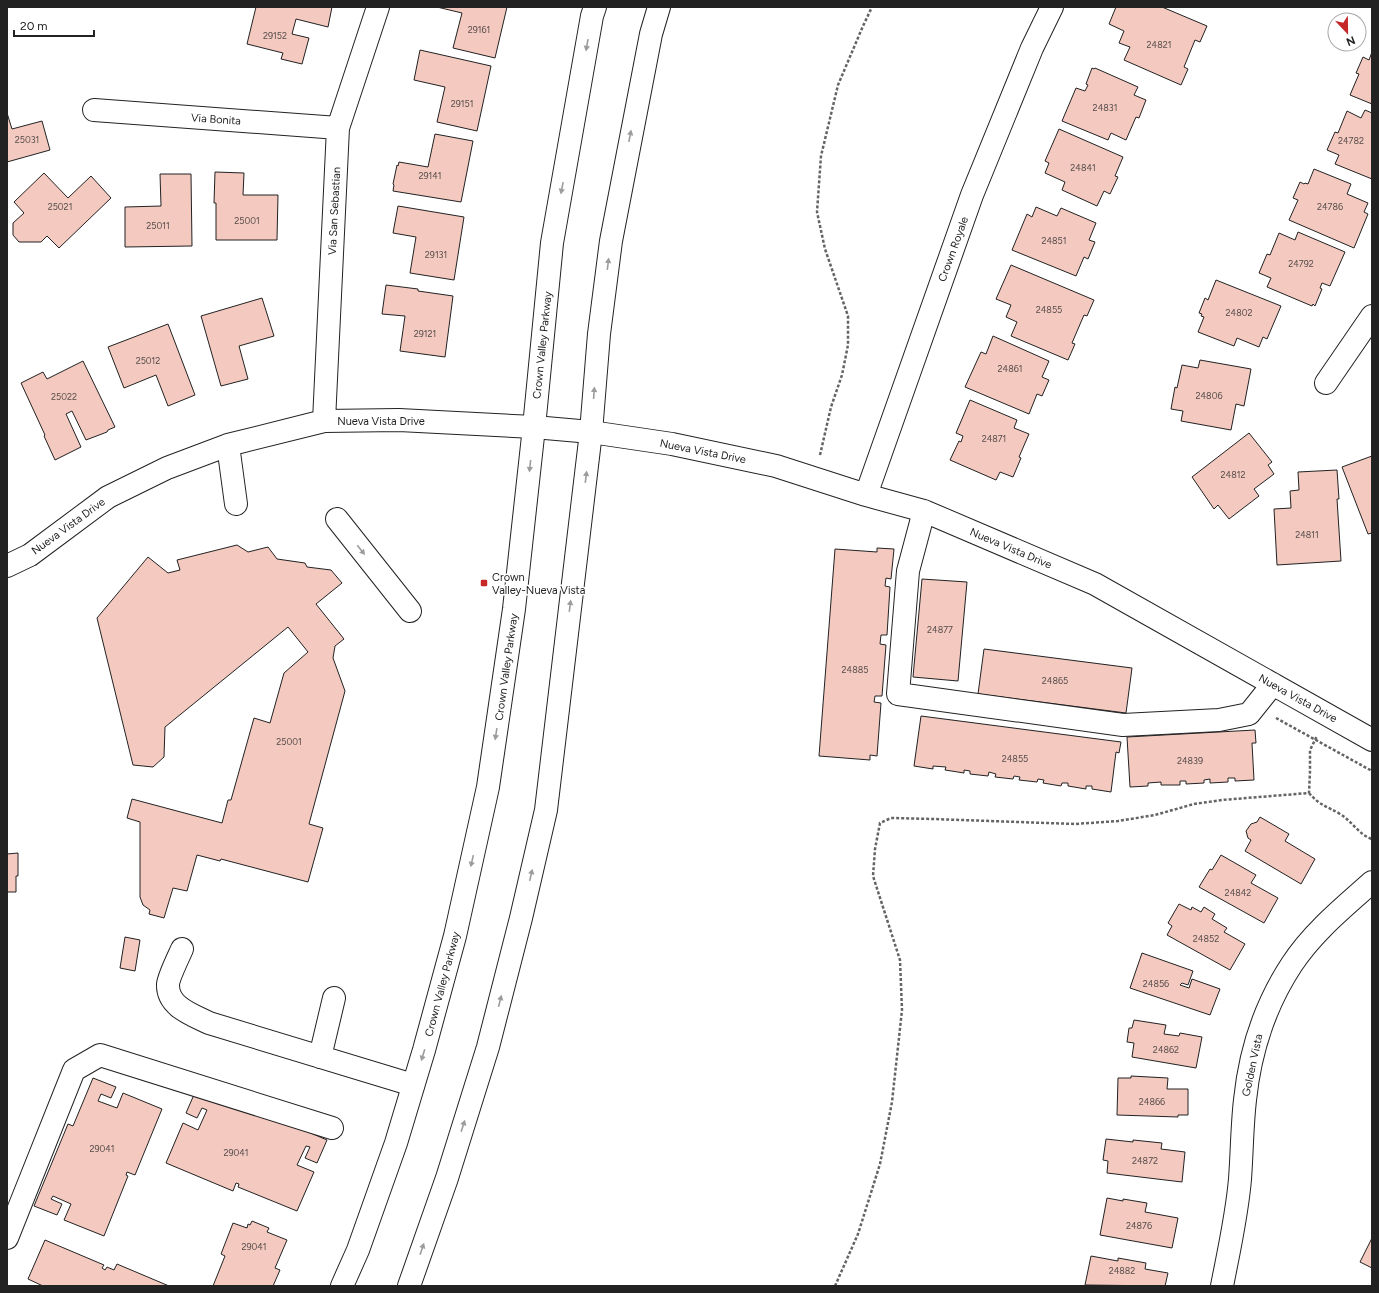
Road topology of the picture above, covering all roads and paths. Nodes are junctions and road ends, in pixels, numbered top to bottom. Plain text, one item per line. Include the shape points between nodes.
1 (378, 7) edge
2 (595, 7) edge
3 (658, 7) edge
4 (872, 7) edge
5 (1052, 7) edge
6 (94, 110) dead end
7 (338, 128) junction
8 (1372, 316) edge
9 (1326, 383) dead end
10 (324, 421) junction
11 (534, 427) junction
12 (591, 432) junction
13 (228, 445) junction
14 (814, 478) junction
15 (866, 495) junction
16 (236, 504) dead end
17 (924, 511) junction
18 (337, 519) dead end
19 (7, 566) edge
20 (410, 611) dead end
21 (1273, 684) junction
22 (1256, 706) junction
23 (1332, 717) junction
24 (1314, 740) junction
25 (1372, 740) edge
26 (1372, 771) edge
27 (1309, 793) junction
28 (1372, 839) edge
29 (1372, 882) edge
30 (182, 949) dead end
31 (334, 998) dead end
32 (320, 1057) junction
33 (413, 1085) junction
34 (332, 1128) dead end
35 (7, 1238) edge
36 (342, 1286) edge
37 (409, 1286) edge
38 (835, 1286) edge
39 (1222, 1286) edge

1 - 7 street, Via San Sebastian
2 -> 11 street, Crown Valley Parkway via 552,243
12 -> 3 street via 610,241
4 - 14 path via 838,85 821,156 817,212 825,249 848,316 848,345
5 - 15 street, Crown Royale via 1032,48 972,195
6 - 7 street, Via Bonita
7 - 10 street, Via San Sebastian
8 - 9 street
10 - 11 street, Nueva Vista Drive via 399,420
10 - 13 street, Nueva Vista Drive
11 - 12 street, Nueva Vista Drive
11 -> 33 street, Crown Valley Parkway via 513,616 488,787 455,936
12 - 14 street, Nueva Vista Drive via 672,444 776,466
37 -> 12 street via 447,1178 488,1047 546,810
13 - 16 street
13 - 19 street, Nueva Vista Drive via 166,468 108,497 30,555
14 - 15 street, Nueva Vista Drive
15 - 17 street, Nueva Vista Drive
17 - 21 street, Nueva Vista Drive via 1095,584
17 - 22 street via 908,571 898,694 1123,725 1219,720 1250,714
18 -> 20 street
21 - 22 street
21 - 23 street, Nueva Vista Drive
22 - 24 path
23 - 24 path
23 - 25 street, Nueva Vista Drive
24 - 26 path
24 - 27 path via 1310,750
27 - 28 path via 1317,802 1341,814 1360,832
27 - 38 path via 1222,800 1194,804 1155,815 1104,822 1075,824 891,818 880,824 873,876 900,960 902,1010 892,1102 880,1164 858,1234
29 - 39 street, Golden Vista via 1327,923 1292,964 1269,1006 1258,1033 1245,1101 1240,1180
30 - 32 street via 168,983 169,994 185,1011 209,1023
31 - 32 street
32 - 33 street
33 - 36 street, Crown Valley Parkway via 394,1150 358,1250
34 - 35 street via 100,1055 74,1070

